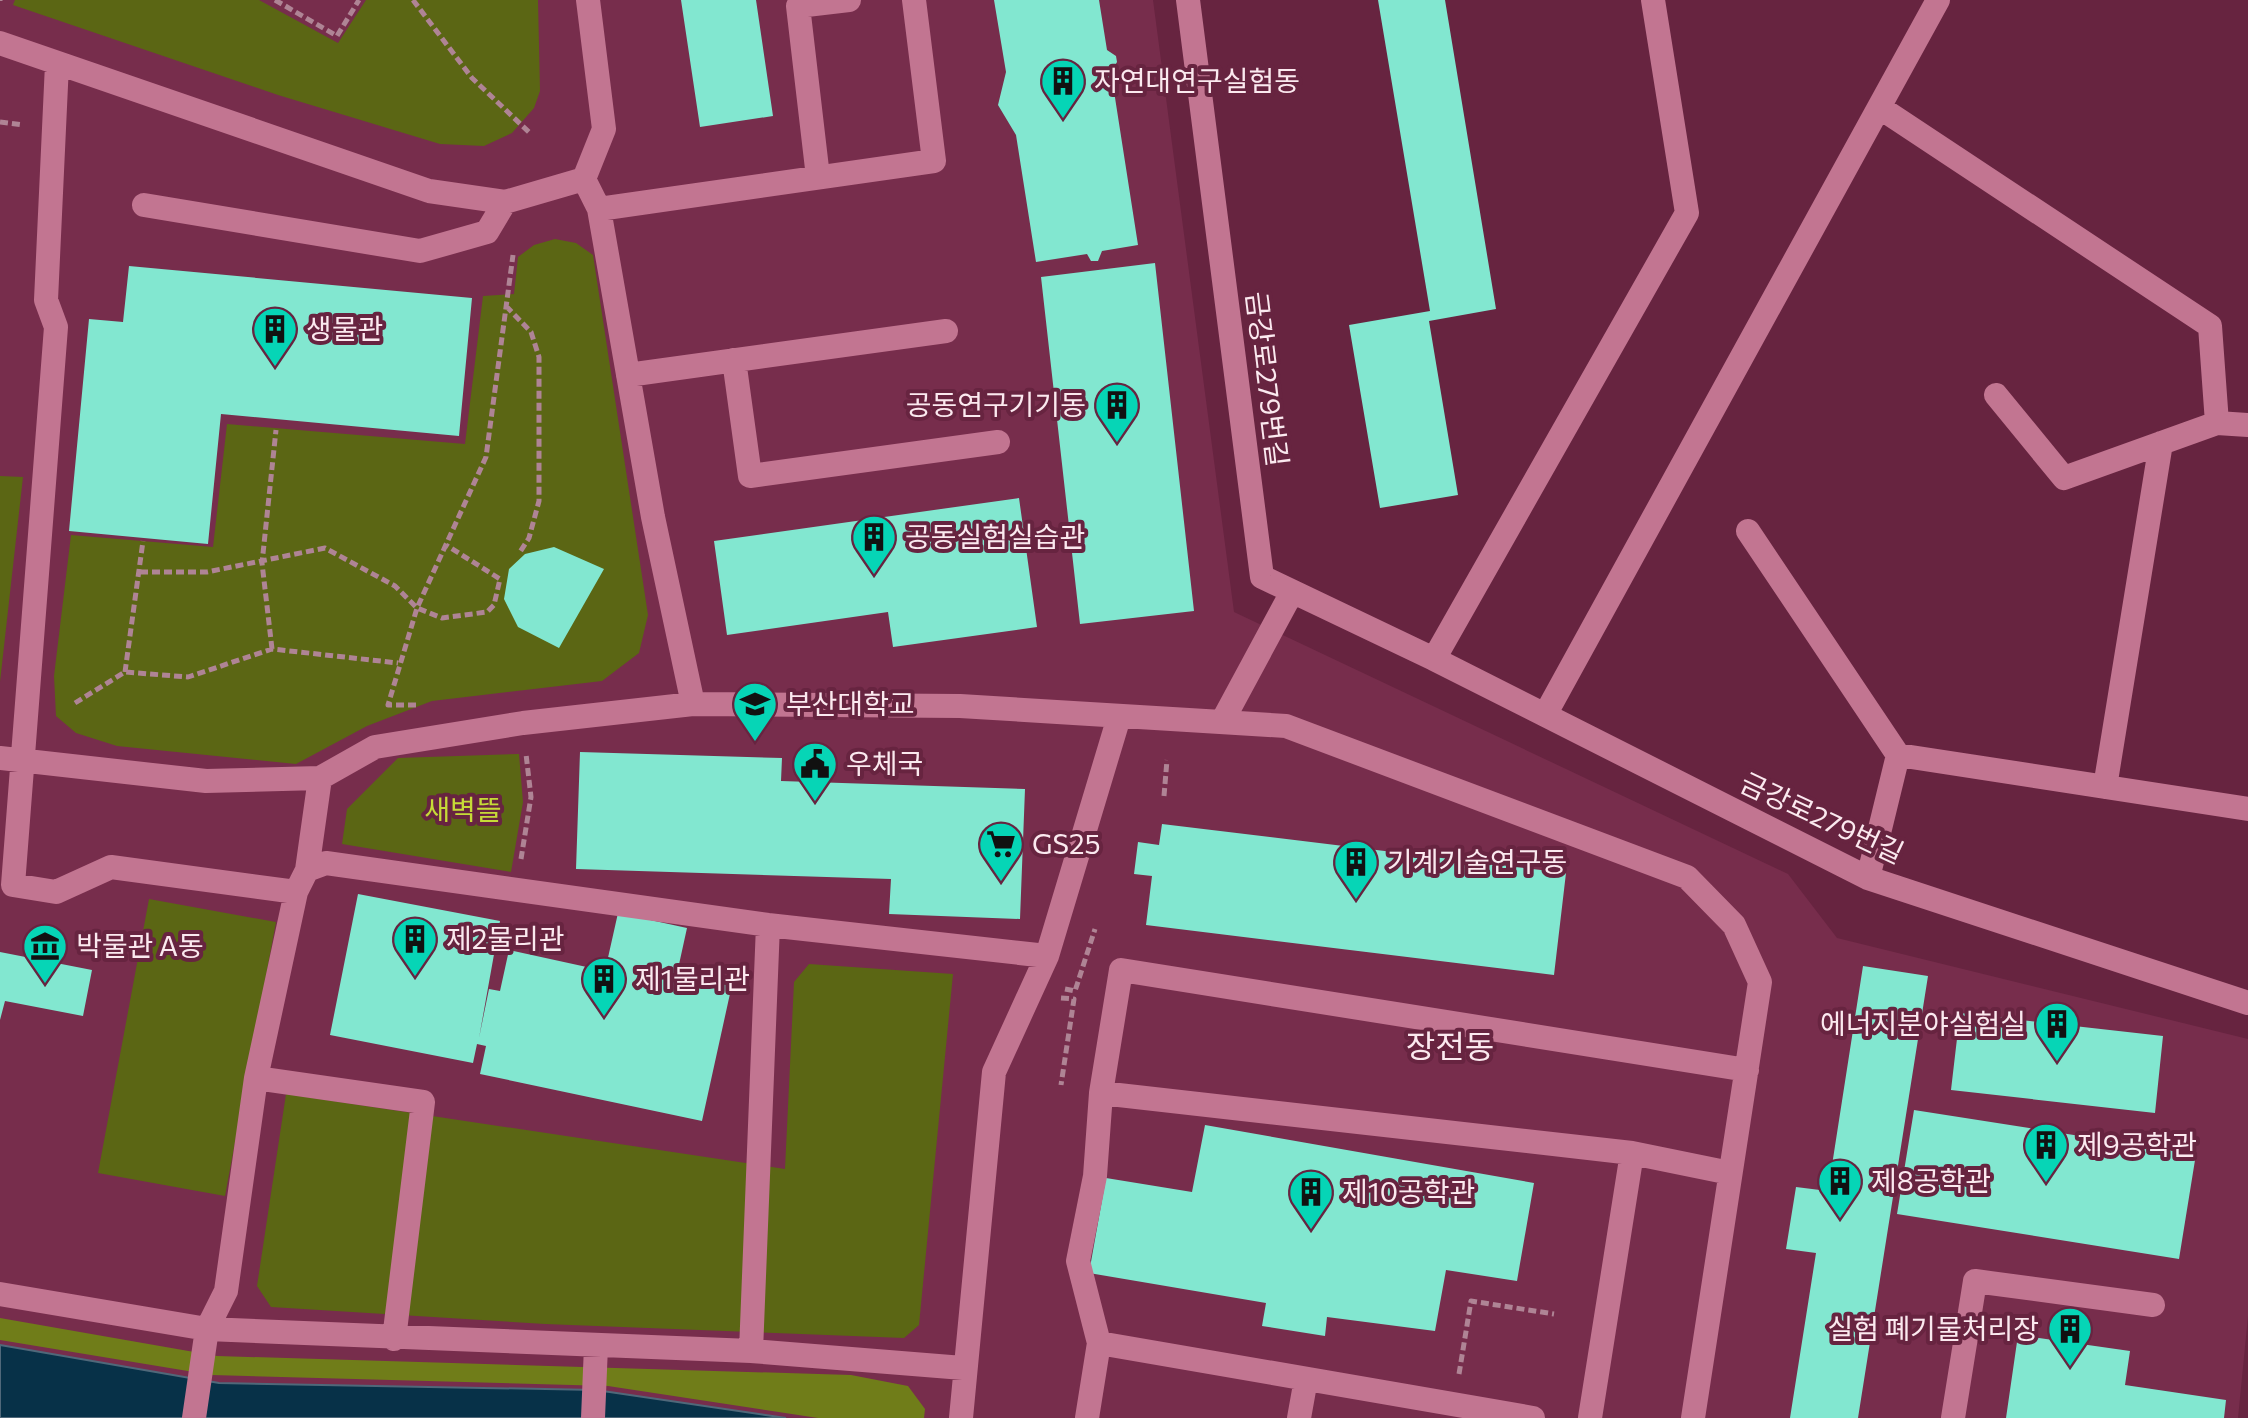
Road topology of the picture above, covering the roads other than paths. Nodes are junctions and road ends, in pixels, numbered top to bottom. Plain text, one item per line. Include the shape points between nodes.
1 (588, 0) edge
2 (849, 0) edge
3 (914, 0) edge
4 (1188, 0) edge
5 (1653, 0) edge
6 (1938, 0) edge
7 (0, 43) edge
8 (57, 64) junction
9 (1879, 107) junction
10 (818, 177) junction
11 (584, 179) junction
12 (505, 202) junction
13 (144, 205) dead end
14 (599, 209) junction
15 (946, 331) dead end
16 (734, 360) junction
17 (628, 375) junction
18 (1996, 395) dead end
19 (2217, 423) junction
20 (2248, 425) edge
21 (998, 442) dead end
22 (2161, 443) junction
23 (1748, 531) dead end
24 (1292, 592) junction
25 (1434, 659) junction
26 (693, 704) junction
27 (1545, 715) junction
28 (1119, 717) junction
29 (1223, 720) junction
30 (1898, 755) junction
31 (11, 759) edge
32 (320, 778) junction
33 (2105, 787) junction
34 (2248, 809) edge
35 (1868, 878) junction
36 (302, 881) junction
37 (768, 925) junction
38 (1047, 956) junction
39 (2248, 1003) edge
40 (1747, 1070) junction
41 (256, 1078) junction
42 (1101, 1093) junction
43 (1632, 1153) junction
44 (1730, 1173) junction
45 (0, 1294) edge
46 (2153, 1305) dead end
47 (207, 1329) junction
48 (394, 1339) junction
49 (1099, 1343) junction
50 (596, 1346) junction
51 (751, 1351) junction
52 (963, 1368) junction
53 (1306, 1379) junction
54 (194, 1418) edge
55 (593, 1418) edge
56 (961, 1418) edge
57 (1087, 1418) edge
58 (1299, 1418) edge
59 (1533, 1418) edge
60 (1590, 1418) edge
61 (1693, 1418) edge
62 (1953, 1418) edge

1 - 11 street via 604,129
2 - 10 street via 798,6
3 - 10 street via 934,161
4 - 24 street, 금강로279번길 via 1262,577
5 - 25 street via 1687,213
6 - 9 street
7 - 8 street
8 - 12 street via 429,191
8 - 31 street via 46,300 56,327
9 - 19 street via 2210,326
9 - 27 street
10 - 14 street
11 - 12 street
11 - 14 street
12 - 13 street via 487,232 420,251
14 - 17 street
15 - 16 street
16 - 17 street
16 - 21 street via 750,476
17 - 26 street
18 - 22 street via 2064,478
19 - 20 street
19 - 22 street
22 - 33 street
23 - 30 street
24 - 25 street, 금강로279번길
24 - 29 street
25 - 27 street, 금강로279번길
26 - 28 street via 960,706
26 - 32 street via 375,747
27 - 35 street, 금강로279번길
28 - 29 street
28 - 38 street
29 - 40 street via 1286,726 1687,877 1734,925 1760,982
30 - 33 street
30 - 35 street
31 - 32 street via 206,781
31 - 36 street via 13,885 56,892 111,867
32 - 36 street
33 - 34 street
35 - 39 street, 금강로279번길
36 - 37 street via 326,863
36 - 41 street
37 - 38 street
37 - 51 street
38 - 52 street via 994,1072
40 - 42 street via 1121,970
40 - 44 street
41 - 47 street via 226,1291
41 - 48 street via 423,1102
42 - 43 street
42 - 49 street via 1095,1176 1078,1261
43 - 44 street
43 - 60 street
44 - 61 street
45 - 47 street
46 - 62 street via 1975,1281
47 - 48 street
47 - 54 street
48 - 50 street
49 - 53 street
49 - 57 street
50 - 51 street
50 - 55 street
51 - 52 street
52 - 56 street
53 - 58 street
53 - 59 street

